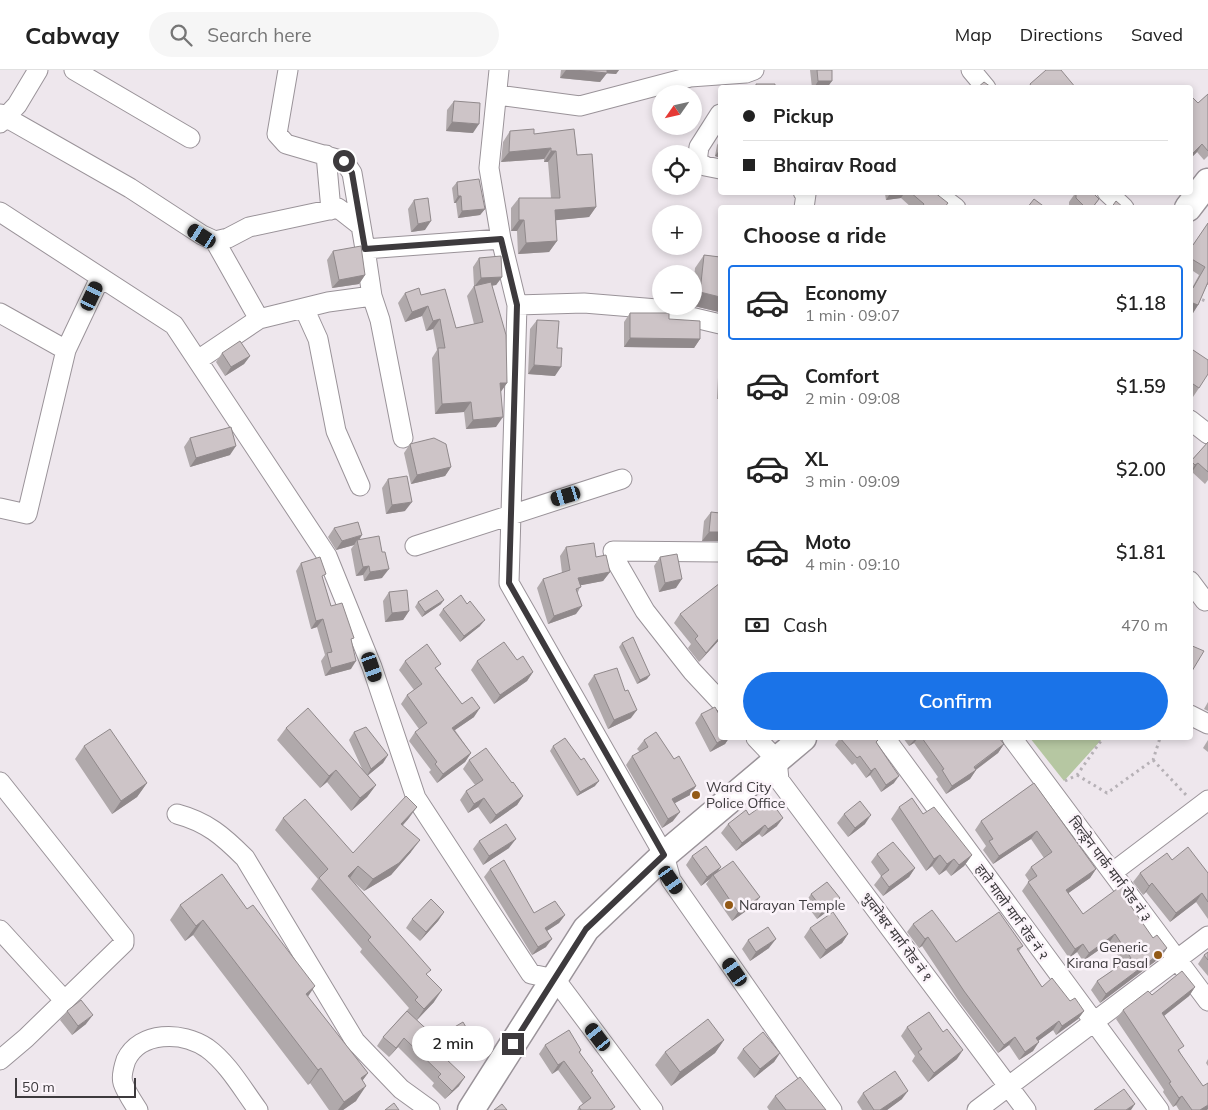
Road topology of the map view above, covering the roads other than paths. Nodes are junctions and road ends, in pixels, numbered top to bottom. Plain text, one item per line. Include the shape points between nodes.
1 (38, 70) edge
2 (74, 70) edge
3 (288, 70) edge
4 (499, 70) edge
5 (971, 70) edge
6 (716, 72) edge
7 (745, 77) edge
8 (984, 85) edge
9 (496, 95) junction
10 (718, 117) edge
11 (1, 118) edge
12 (190, 138) dead end
13 (326, 155) junction
14 (718, 169) edge
15 (1208, 182) edge
16 (940, 195) edge
17 (1110, 195) edge
18 (952, 205) edge
19 (1121, 205) edge
20 (1190, 205) edge
21 (330, 210) junction
22 (0, 212) edge
23 (361, 226) junction
24 (501, 239) junction
25 (215, 241) junction
26 (365, 249) junction
27 (100, 278) junction
28 (372, 296) junction
29 (517, 305) junction
30 (304, 308) junction
31 (1, 318) edge
32 (259, 319) junction
33 (718, 324) edge
34 (66, 350) junction
35 (198, 360) junction
36 (1193, 422) edge
37 (1208, 434) edge
38 (403, 438) dead end
39 (622, 479) dead end
40 (360, 486) dead end
41 (0, 508) edge
42 (511, 513) junction
43 (415, 546) dead end
44 (718, 552) edge
45 (1193, 585) edge
46 (1205, 601) dead end
47 (718, 699) edge
48 (758, 740) edge
49 (801, 740) edge
50 (886, 740) edge
51 (1014, 740) edge
52 (777, 760) junction
53 (2, 791) edge
54 (1203, 804) edge
55 (177, 814) dead end
56 (664, 855) junction
57 (1113, 872) junction
58 (0, 930) edge
59 (1208, 936) edge
60 (1177, 959) junction
61 (555, 979) junction
62 (64, 1000) junction
63 (1208, 1001) edge
64 (1093, 1023) junction
65 (0, 1060) edge
66 (1008, 1086) junction
67 (138, 1110) edge
68 (258, 1110) edge
69 (430, 1110) edge
70 (471, 1110) edge
71 (653, 1110) edge
72 (832, 1110) edge
73 (977, 1110) edge
74 (1026, 1110) edge
75 (1159, 1110) edge

1 - 11 street via 17,105
2 - 12 street
3 - 13 street via 277,134 286,144
4 - 9 street
5 - 8 street
6 - 7 street
6 - 9 street via 580,106
9 - 24 street via 489,168
10 - 14 street via 699,148 697,161
11 - 25 street via 130,188 202,236
13 - 21 street
13 - 23 street via 344,161 352,173
15 - 20 main road
16 - 18 street
17 - 19 street
21 - 23 street via 338,208
21 - 25 street via 249,227
22 - 27 street
23 - 26 street
24 - 26 street
24 - 29 street
25 - 32 street
26 - 28 street
27 - 34 street
27 - 35 street via 174,325
28 - 30 street
28 - 38 street via 380,320
29 - 33 street via 584,303 648,309
29 - 42 street
30 - 32 street
30 - 40 street via 318,338 336,431
31 - 34 street
32 - 35 street
34 - 41 street via 27,514
35 - 61 street via 327,556 372,667 416,798 531,974
36 - 37 street
39 - 42 street
42 - 43 street
42 - 56 street via 509,583
44 - 47 street via 613,551 645,611
45 - 46 street
48 - 52 street
49 - 52 main road
50 - 64 street, हाते मालो मार्ग रोड नं २
51 - 57 street, चिल्ड्रेन पार्क मार्ग रोड नं ३
52 - 56 main road
52 - 66 street, भुवनेश्वर मार्ग रोड नं १ via 779,780
53 - 62 street via 124,938 124,943
54 - 57 street
55 - 69 street via 199,820 226,839 245,858 354,1041 401,1089
56 - 61 main road via 586,929
56 - 72 street via 671,880
57 - 60 street, चिल्ड्रेन पार्क मार्ग रोड नं ३
58 - 62 street
59 - 60 street
60 - 63 street, चिल्ड्रेन पार्क मार्ग रोड नं ३
60 - 64 street
61 - 70 main road
61 - 71 street
62 - 65 street
64 - 66 street
64 - 75 street, हाते मालो मार्ग रोड नं २
66 - 73 street
66 - 74 street, भुवनेश्वर मार्ग रोड नं १
67 - 68 street via 123,1082 124,1065 130,1053 143,1042 159,1036 185,1039 206,1047

